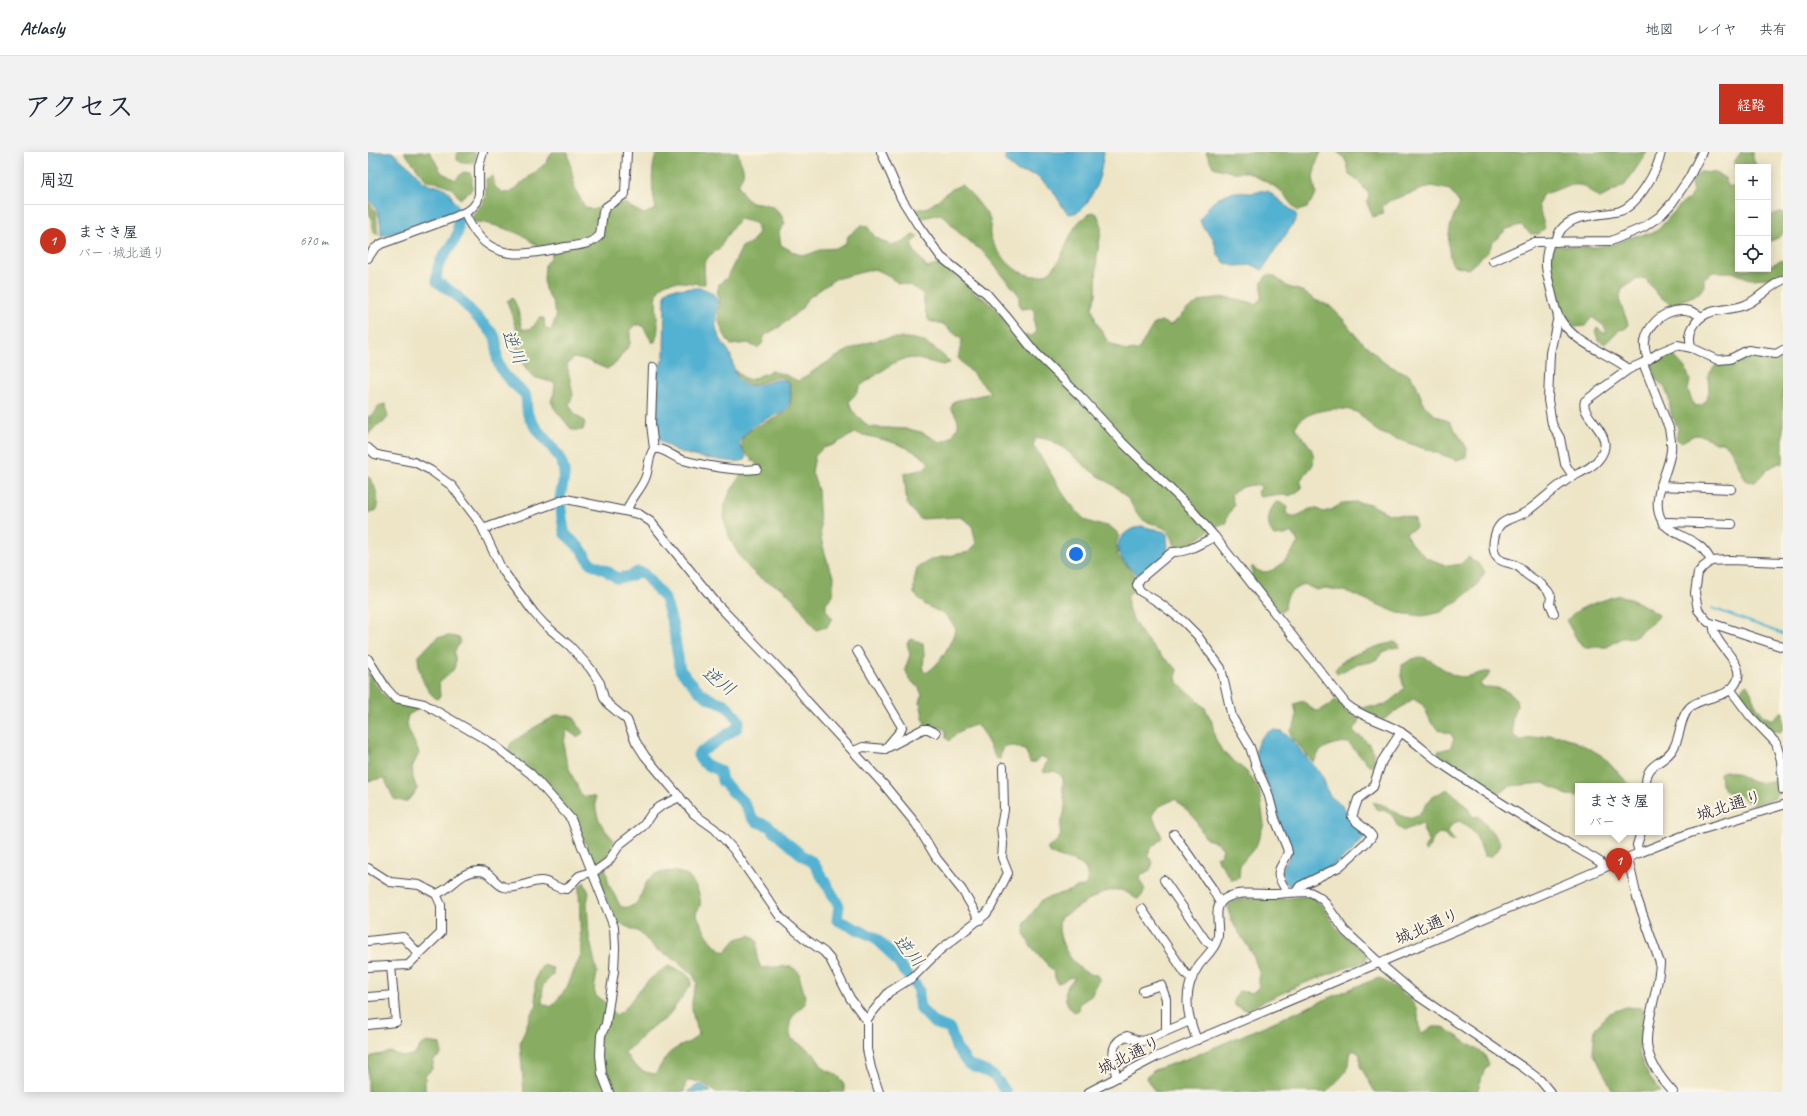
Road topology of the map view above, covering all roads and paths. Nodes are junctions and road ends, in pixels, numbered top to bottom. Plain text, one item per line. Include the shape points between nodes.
1 (483, 152) edge
2 (627, 152) edge
3 (881, 152) edge
4 (1661, 152) edge
5 (1702, 152) edge
6 (460, 215) junction
7 (1553, 242) junction
8 (368, 258) edge
9 (1493, 261) dead end
10 (1783, 280) edge
11 (1558, 316) junction
12 (1701, 317) junction
13 (1692, 348) junction
14 (1783, 350) edge
15 (1645, 362) junction
16 (653, 367) dead end
17 (1629, 369) junction
18 (368, 448) edge
19 (654, 449) junction
20 (757, 469) dead end
21 (1573, 476) junction
22 (1660, 486) junction
23 (1731, 489) dead end
24 (627, 512) junction
25 (1663, 524) junction
26 (1732, 524) dead end
27 (483, 529) junction
28 (1214, 537) junction
29 (1711, 562) junction
30 (1783, 562) edge
31 (1554, 613) dead end
32 (1714, 624) junction
33 (1783, 647) edge
34 (857, 651) dead end
35 (368, 659) edge
36 (1730, 690) junction
37 (1401, 732) junction
38 (936, 733) dead end
39 (885, 749) junction
40 (854, 751) junction
41 (1003, 767) dead end
42 (1646, 783) edge
43 (1783, 790) edge
44 (680, 797) junction
45 (1783, 805) edge
46 (1174, 834) dead end
47 (1641, 835) edge
48 (1639, 853) junction
49 (1628, 858) junction
50 (368, 868) edge
51 (1602, 868) junction
52 (592, 872) junction
53 (1164, 880) dead end
54 (1292, 892) junction
55 (436, 894) junction
56 (1220, 903) junction
57 (1142, 909) dead end
58 (980, 920) junction
59 (368, 940) edge
60 (1214, 946) junction
61 (419, 954) junction
62 (1379, 963) junction
63 (391, 966) junction
64 (368, 967) edge
65 (1192, 979) junction
66 (1143, 991) dead end
67 (394, 995) junction
68 (368, 997) edge
69 (867, 1020) junction
70 (1190, 1021) junction
71 (368, 1025) edge
72 (1166, 1031) junction
73 (1197, 1040) junction
74 (1116, 1077) junction
75 (1092, 1091) edge
76 (609, 1092) edge
77 (879, 1092) edge
78 (1550, 1092) edge
79 (1673, 1092) edge

1 - 6 street via 479,166 477,202
2 - 6 street via 625,194 606,207 600,235 591,243 515,254 489,247
3 - 28 street via 901,198 941,257 996,303 1035,352 1177,495
4 - 7 street via 1636,201 1621,210 1576,218 1563,228
5 - 7 street via 1672,204 1653,222 1610,241
6 - 8 street via 381,244
7 - 9 street via 1529,244
7 - 11 street via 1545,262
10 - 12 street via 1745,306 1718,310
11 - 17 street via 1576,337
11 - 21 street via 1550,353 1548,400 1552,424 1560,438 1565,464
12 - 13 street via 1691,331
12 - 15 street via 1689,310 1683,310 1672,311 1659,317 1647,335
13 - 14 street via 1718,360 1730,359 1748,350 1776,354
13 - 15 street via 1677,345
15 - 17 street
15 - 22 street via 1671,440 1668,463
16 - 19 street via 651,424
17 - 21 street via 1585,401 1584,408 1602,434 1603,450 1601,456 1589,468
18 - 27 street via 375,454 414,462 447,481
19 - 20 street via 661,449 675,457 703,464
19 - 24 street via 641,487 632,498
21 - 31 street via 1525,512 1502,524 1497,529 1494,541 1494,552 1500,560 1520,568 1549,592
22 - 23 street
22 - 25 street via 1658,508
24 - 27 street via 566,499
24 - 40 street via 639,514 651,522 717,604
25 - 26 street
25 - 29 street via 1699,545
27 - 44 street via 498,563 512,585 544,624 570,646 590,668 600,683 604,698 624,716 636,742
28 - 37 street via 1346,704 1363,716
28 - 54 street via 1190,550 1172,552 1137,585 1140,590 1183,621 1197,635 1221,668 1232,717 1250,747 1287,848 1288,853 1278,875
29 - 30 street
29 - 32 street via 1698,573 1695,593 1702,616
32 - 33 street
32 - 36 street via 1713,630 1717,638 1737,668 1738,679
34 - 39 street via 902,727
35 - 52 street via 395,698 424,704 437,710 490,742 531,774 571,819
36 - 42 street via 1689,709 1673,751 1650,769
36 - 43 street via 1776,743 1782,760
37 - 51 street via 1441,764 1510,810 1600,862
37 - 54 street via 1382,761 1373,787 1358,799 1352,817 1371,834 1370,839 1339,867
38 - 39 street via 923,729
39 - 40 street via 863,747
40 - 58 street via 916,824
41 - 58 street via 1002,858 1008,873 991,907
44 - 52 street via 652,813 643,826 620,844 608,862
44 - 69 street via 694,814 716,830 733,849 781,918 830,959 854,1004
45 - 48 street, 城北通り via 1690,833
46 - 56 street
47 - 48 street via 1637,845
48 - 49 street, 城北通り
49 - 51 street, 城北通り
49 - 79 street via 1637,898 1660,963 1647,1044 1655,1066
50 - 55 street via 390,882 419,885
51 - 62 street, 城北通り
52 - 55 street via 579,876 569,887 562,889 542,881 511,888 504,887 484,872 478,871 460,876
52 - 76 street via 614,927 615,948 610,998 606,1024 601,1035 600,1055 602,1074
53 - 60 street via 1206,941
54 - 56 street via 1240,894
54 - 62 street via 1316,894 1345,931
55 - 61 street via 441,905 441,933
56 - 60 street via 1217,912 1219,934
57 - 65 street via 1185,973
58 - 69 street via 940,950 912,978 888,992
59 - 61 street via 403,937
60 - 65 street
61 - 63 street via 408,965
62 - 73 street, 城北通り
62 - 78 street via 1418,996 1540,1080
63 - 64 street
63 - 67 street
65 - 70 street via 1187,997
66 - 72 street via 1161,986 1166,999
67 - 68 street
67 - 71 street via 396,1022
69 - 77 street via 871,1068
70 - 72 street
70 - 73 street
72 - 74 street via 1143,1041 1127,1036 1116,1041 1113,1048
73 - 74 street, 城北通り
74 - 75 street, 城北通り

